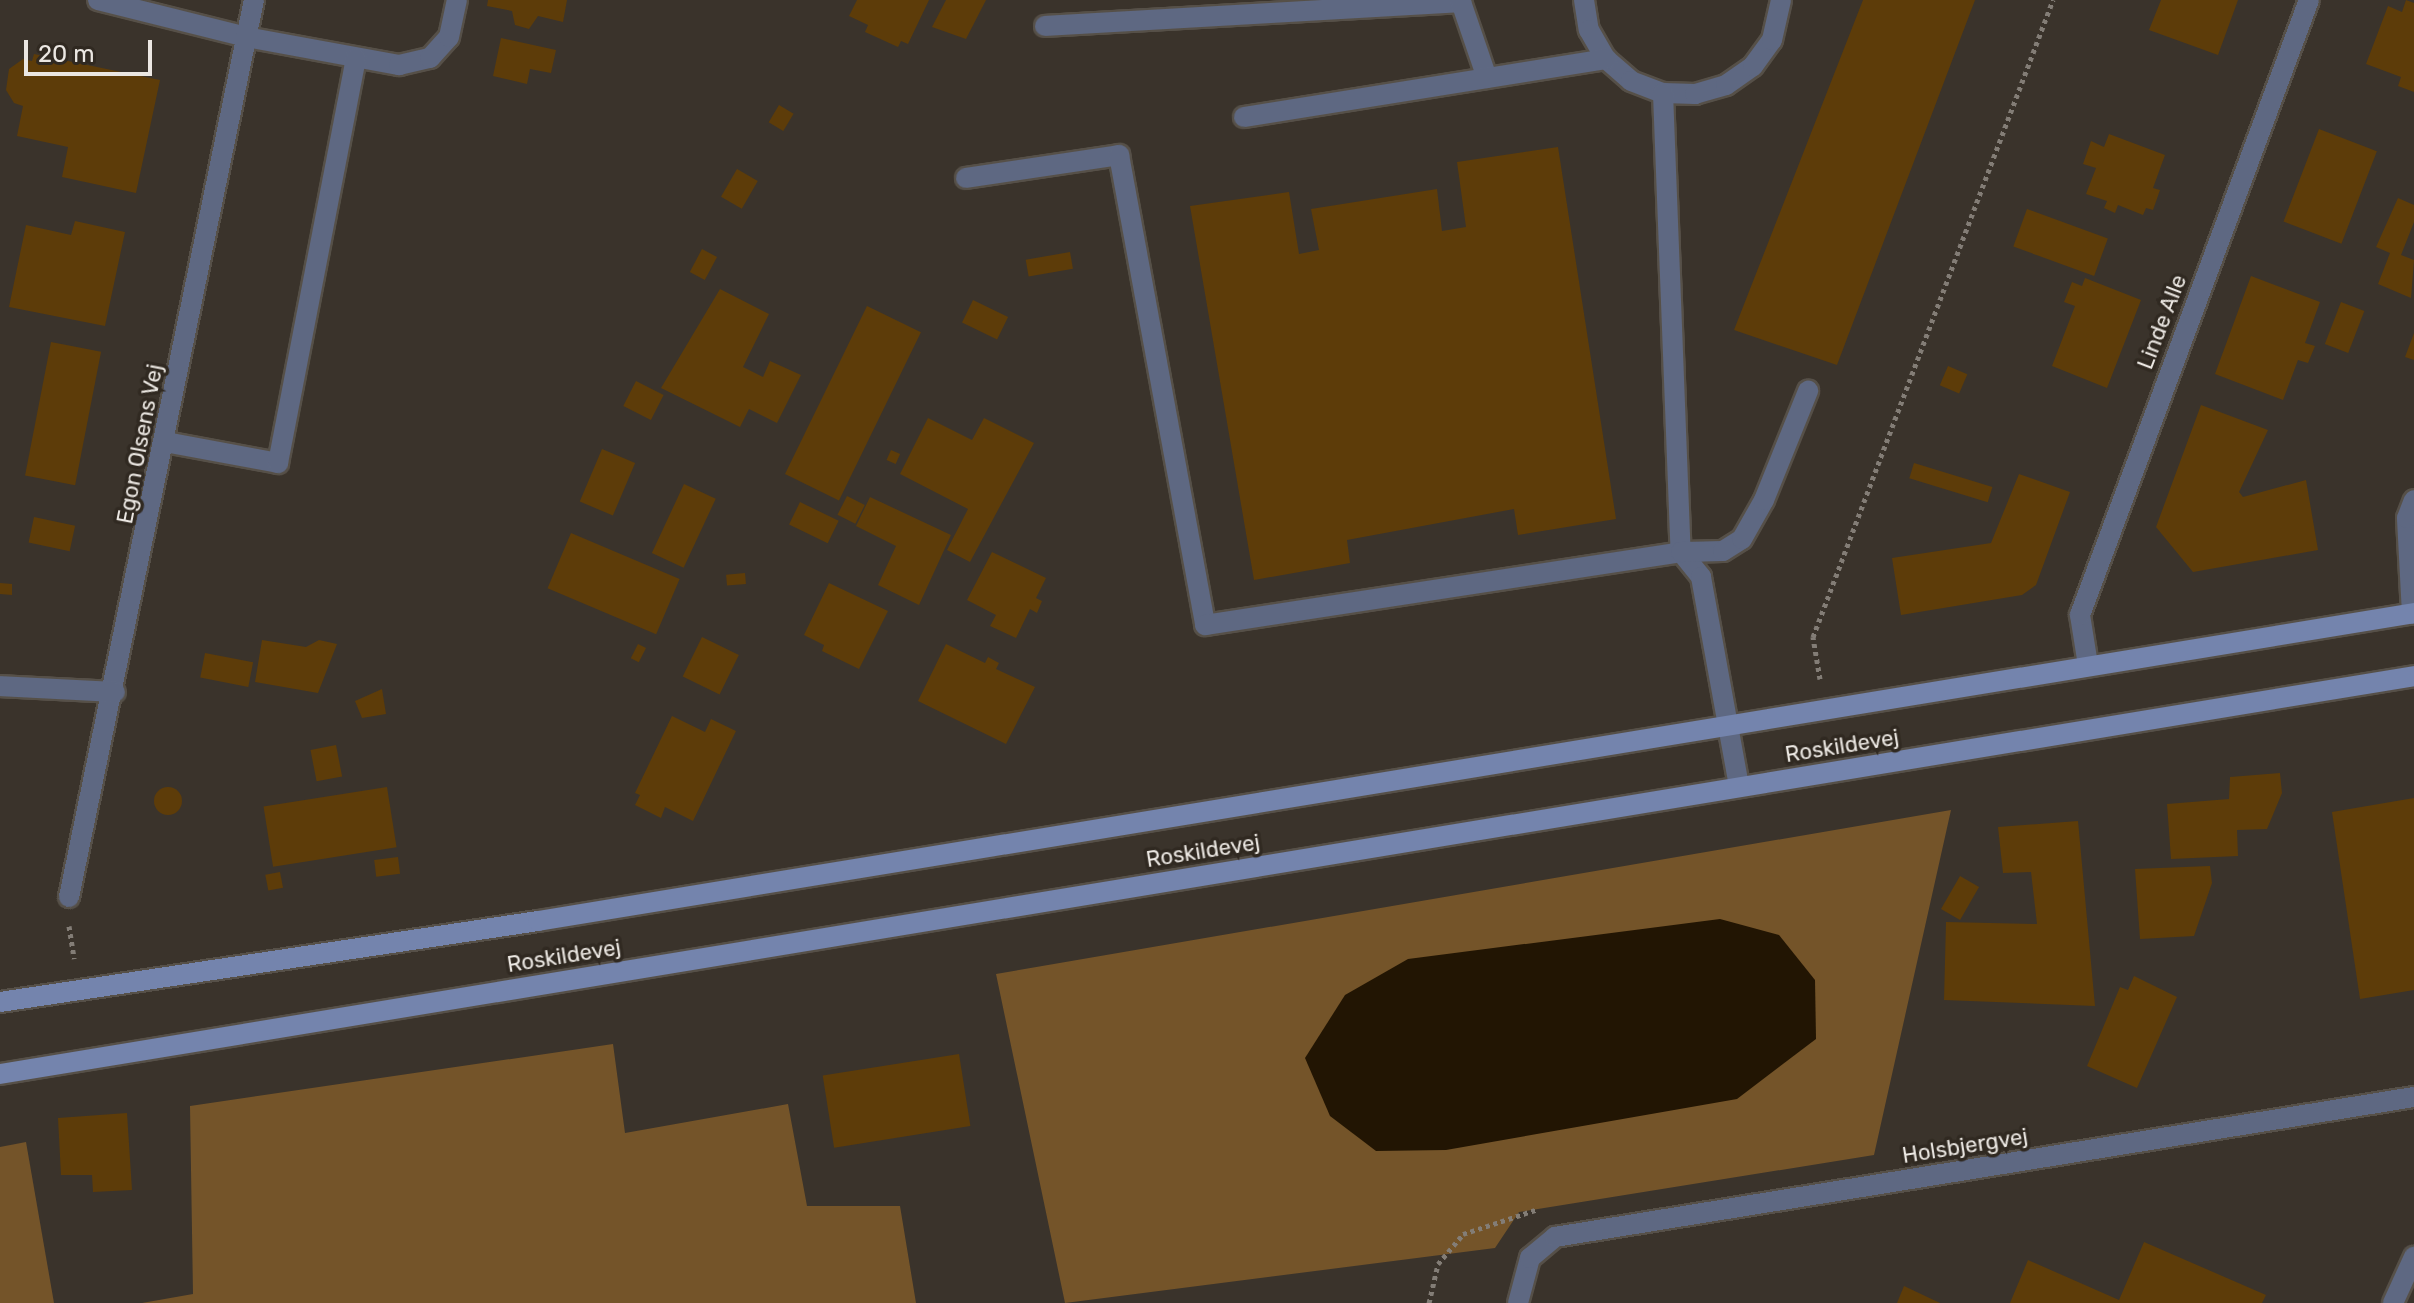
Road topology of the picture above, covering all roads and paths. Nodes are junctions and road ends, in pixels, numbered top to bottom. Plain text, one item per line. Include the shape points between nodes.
1 (98, 0) edge
2 (254, 0) edge
3 (457, 0) edge
4 (1584, 0) edge
5 (1781, 0) edge
6 (2053, 0) edge
7 (2309, 0) edge
8 (1045, 26) dead end
9 (246, 37) junction
10 (356, 58) junction
11 (1606, 59) junction
12 (1487, 78) junction
13 (1663, 93) junction
14 (1244, 117) dead end
15 (966, 178) dead end
16 (1808, 391) dead end
17 (165, 442) junction
18 (2414, 500) edge
19 (1681, 552) junction
20 (2413, 614) edge
21 (2088, 665) junction
22 (2414, 676) edge
23 (0, 686) edge
24 (115, 692) junction
25 (1825, 709) junction
26 (1727, 725) junction
27 (1739, 787) junction
28 (69, 897) joint
29 (78, 991) junction
30 (0, 1002) edge
31 (0, 1074) edge
32 (2414, 1097) edge
33 (2414, 1257) edge
34 (1518, 1303) edge
35 (2393, 1303) edge

1 - 9 street
2 - 9 street, Egon Olsens Vej
3 - 10 street via 449,37 430,58 399,65
4 - 11 street via 1589,30
5 - 13 street via 1772,40 1753,66 1726,85 1695,94
6 - 25 path via 1813,637
7 - 21 street, Linde Alle via 2080,615
8 - 12 street via 1461,2
9 - 10 street
9 - 17 street, Egon Olsens Vej
10 - 17 street via 278,463
11 - 12 street
11 - 13 street via 1631,81
12 - 14 street
13 - 19 street
15 - 19 street via 1119,155 1205,625
16 - 19 street via 1764,500 1742,539 1723,551
17 - 24 street, Egon Olsens Vej
18 - 20 street, Roskildevej via 2407,518
19 - 26 street via 1701,577
20 - 21 main road, Roskildevej
21 - 25 main road, Roskildevej
22 - 27 main road, Roskildevej
23 - 24 street
24 - 28 street, Egon Olsens Vej
25 - 26 main road, Roskildevej
26 - 27 street
26 - 29 main road, Roskildevej via 538,921
27 - 31 main road, Roskildevej
28 - 29 path
29 - 30 main road, Roskildevej
32 - 34 street, Holsbjergvej via 1555,1237 1530,1258
33 - 35 street

